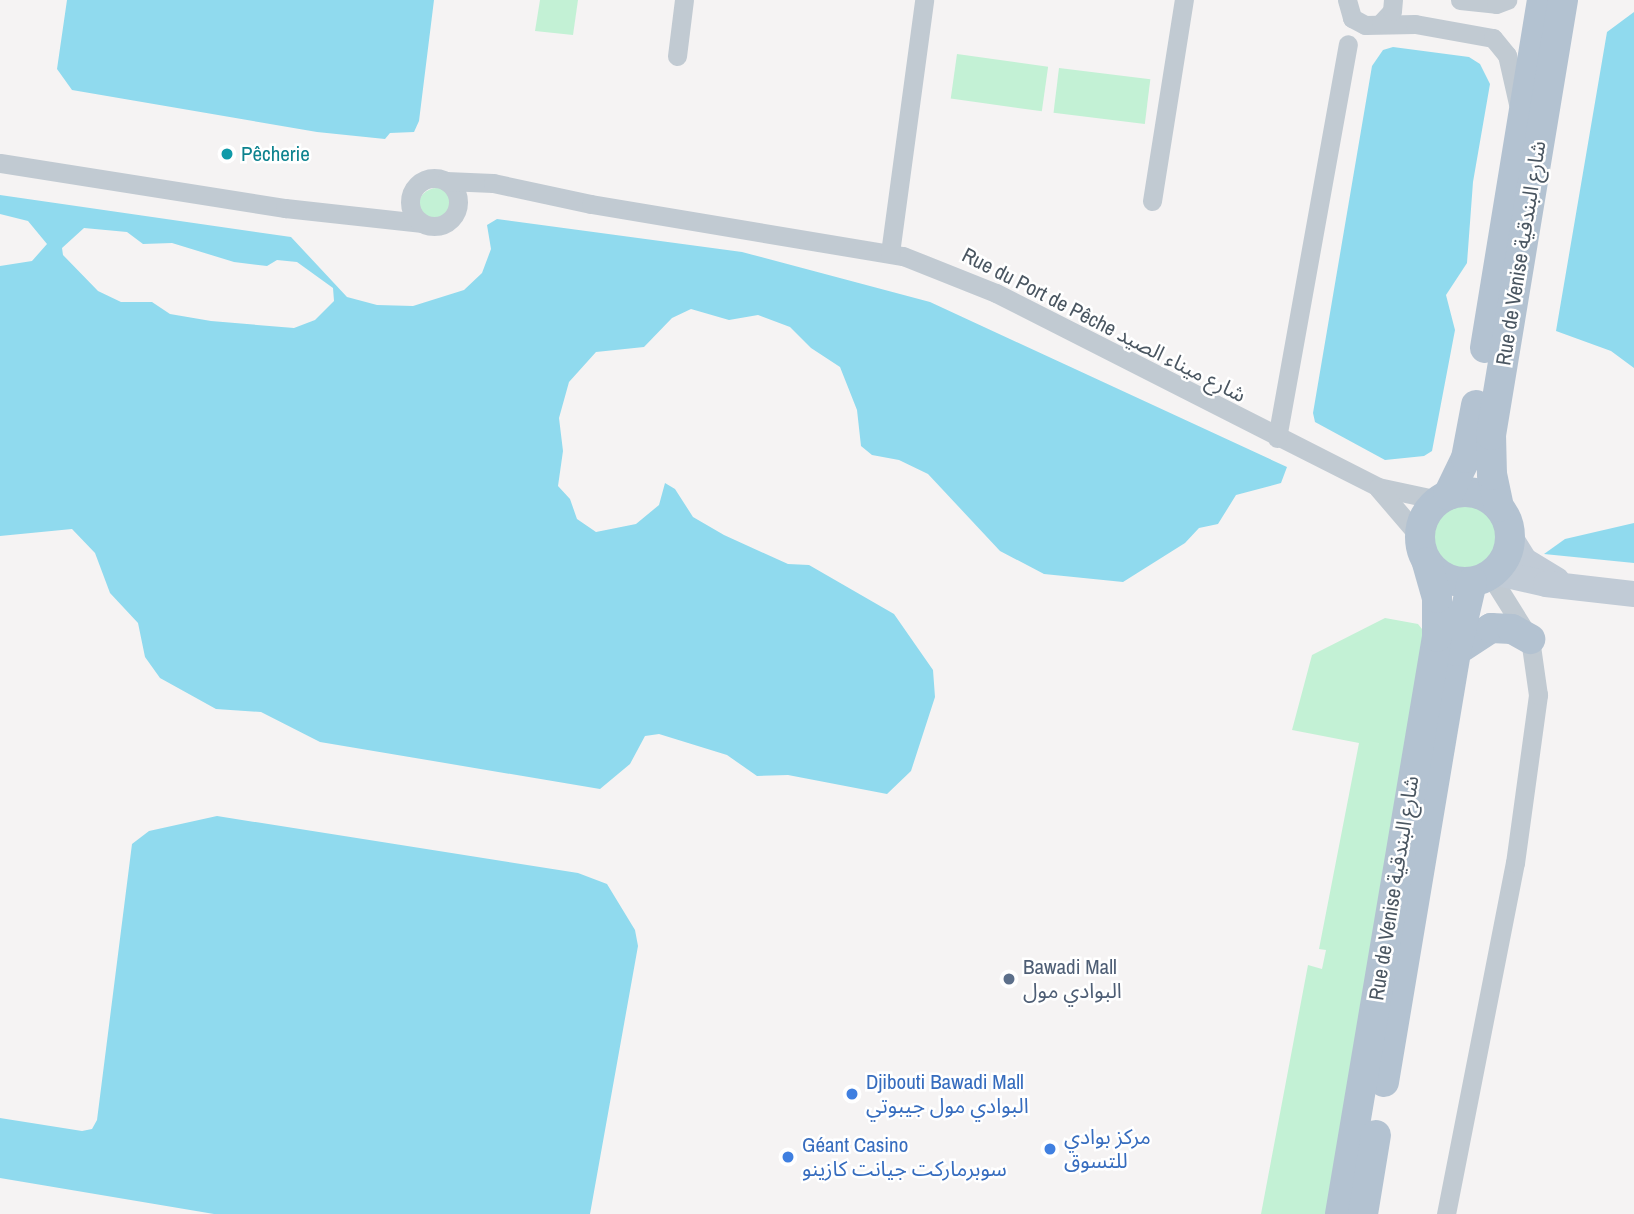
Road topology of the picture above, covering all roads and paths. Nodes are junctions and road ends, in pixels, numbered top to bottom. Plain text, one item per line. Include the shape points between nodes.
1 (684, 0) edge
2 (924, 0) edge
3 (1184, 0) edge
4 (1329, 0) edge
5 (1393, 0) edge
6 (1460, 0) edge
7 (1507, 0) edge
8 (1542, 0) edge
9 (1563, 0) edge
10 (1347, 6) edge
11 (1377, 24) junction
12 (1348, 44) junction
13 (677, 56) dead end
14 (1521, 120) junction
15 (0, 163) edge
16 (446, 181) junction
17 (508, 186) junction
18 (412, 193) junction
19 (1152, 201) dead end
20 (459, 206) junction
21 (372, 219) junction
22 (420, 223) junction
23 (890, 253) junction
24 (1278, 438) junction
25 (1378, 487) junction
26 (1443, 497) junction
27 (1499, 507) junction
28 (1511, 539) junction
29 (1423, 549) junction
30 (1484, 577) junction
31 (1571, 587) junction
32 (1634, 594) edge
33 (1530, 639) junction
34 (1456, 651) junction
35 (1340, 1214) edge
36 (1363, 1214) edge
37 (1446, 1214) edge

1 - 13 street
2 - 23 street
3 - 19 street
4 - 10 street
5 - 11 street via 1392,11
6 - 7 street via 1496,4
8 - 14 main road, Rue de Venise شارع البندقية
9 - 27 main road, Rue de Venise شارع البندقية via 1491,435
10 - 11 street via 1358,23
10 - 12 street
11 - 12 street
11 - 14 street via 1415,24 1493,38 1507,55
12 - 24 street
14 - 26 main road, Rue de Venise شارع البندقية via 1471,441
15 - 21 street
16 - 17 street, Rue du Port de Pêche شارع ميناء الصيد
16 - 18 street via 429,178
16 - 20 street via 456,191
17 - 20 street
17 - 23 street, Rue du Port de Pêche شارع ميناء الصيد
18 - 21 street
18 - 22 street via 410,206
20 - 22 street via 449,222 430,227
21 - 22 street
23 - 24 street, Rue du Port de Pêche شارع ميناء الصيد via 996,293
24 - 25 street, Rue du Port de Pêche شارع ميناء الصيد
25 - 26 street, Rue du Port de Pêche شارع ميناء الصيد
25 - 29 street, Rue du Port de Pêche شارع ميناء الصيد
26 - 27 main road via 1473,492
26 - 29 main road via 1425,516
27 - 28 main road
28 - 30 main road
28 - 31 main road via 1532,567
29 - 30 main road via 1450,579
29 - 35 main road, Rue de Venise شارع البندقية via 1437,598 1437,638
30 - 31 main road
30 - 33 street
30 - 34 main road, Rue de Venise شارع البندقية
31 - 32 main road
33 - 34 main road via 1512,629 1491,628
33 - 37 street via 1537,673 1534,749
34 - 36 main road, Rue de Venise شارع البندقية

